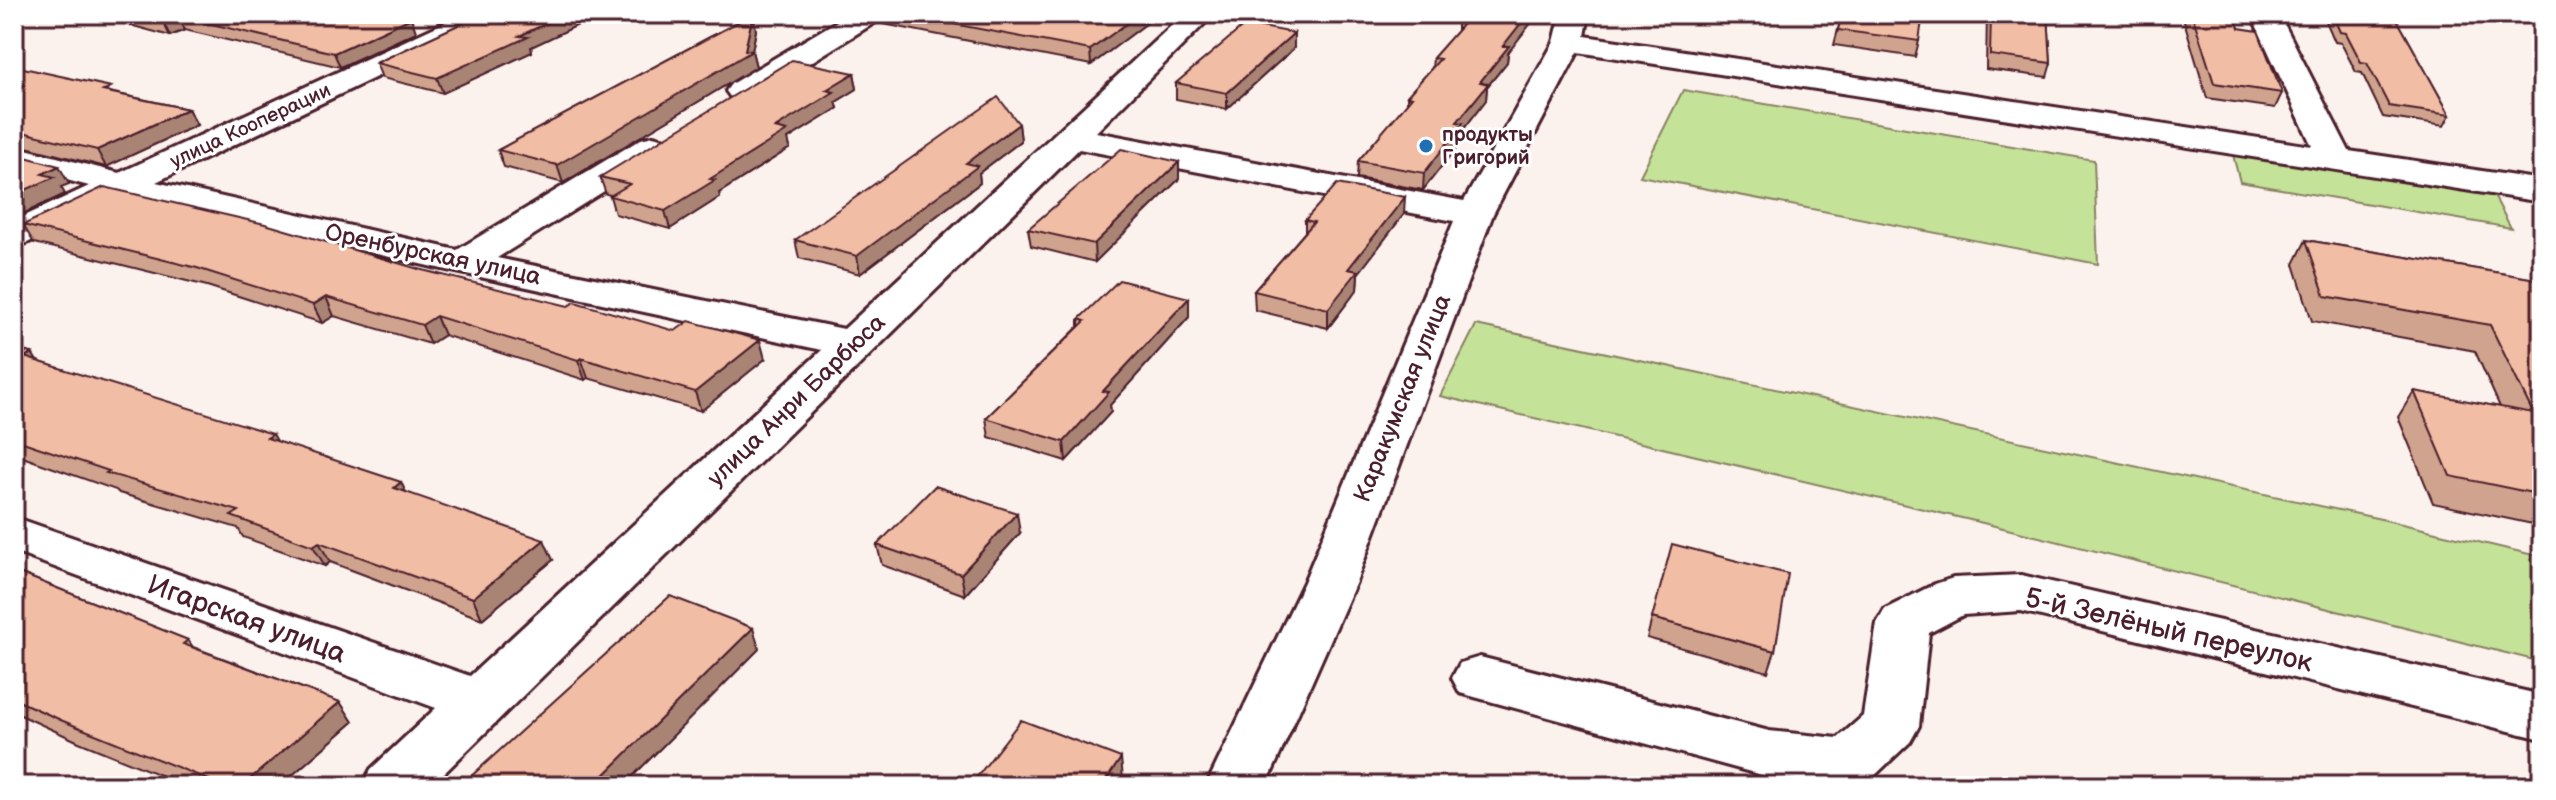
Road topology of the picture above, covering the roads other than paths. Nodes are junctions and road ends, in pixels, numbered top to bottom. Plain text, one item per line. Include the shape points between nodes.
1 (869, 14) edge
2 (1200, 14) edge
3 (2265, 14) edge
4 (415, 21) dead end
5 (472, 21) edge
6 (1572, 28) edge
7 (721, 105) edge
8 (680, 130) edge
9 (1069, 137) junction
10 (14, 156) edge
11 (2335, 158) junction
12 (121, 185) junction
13 (2542, 191) edge
14 (1475, 214) junction
15 (14, 235) edge
16 (464, 262) junction
17 (854, 344) junction
18 (14, 534) edge
19 (1480, 678) dead end
20 (480, 702) junction
21 (2542, 717) edge
22 (392, 786) edge
23 (1236, 786) edge

1 - 7 street
2 - 9 street, улица Анри Барбюса
3 - 11 street
4 - 5 street
5 - 12 street, улица Кооперации
6 - 11 street
6 - 14 street, Каракумская улица
8 - 16 street
9 - 14 street
9 - 17 street, улица Анри Барбюса
10 - 12 street, Оренбурская улица
11 - 13 street
12 - 15 street, улица Кооперации
12 - 16 street, Оренбурская улица
14 - 23 street, Каракумская улица via 1330,582
16 - 17 street, Оренбурская улица
17 - 20 street, улица Анри Барбюса
18 - 20 street, Игарская улица
19 - 21 street, 5-й Зелёный переулок via 1769,754 1849,763 1890,726 1904,623 1953,597 2021,593
20 - 22 street, улица Анри Барбюса

